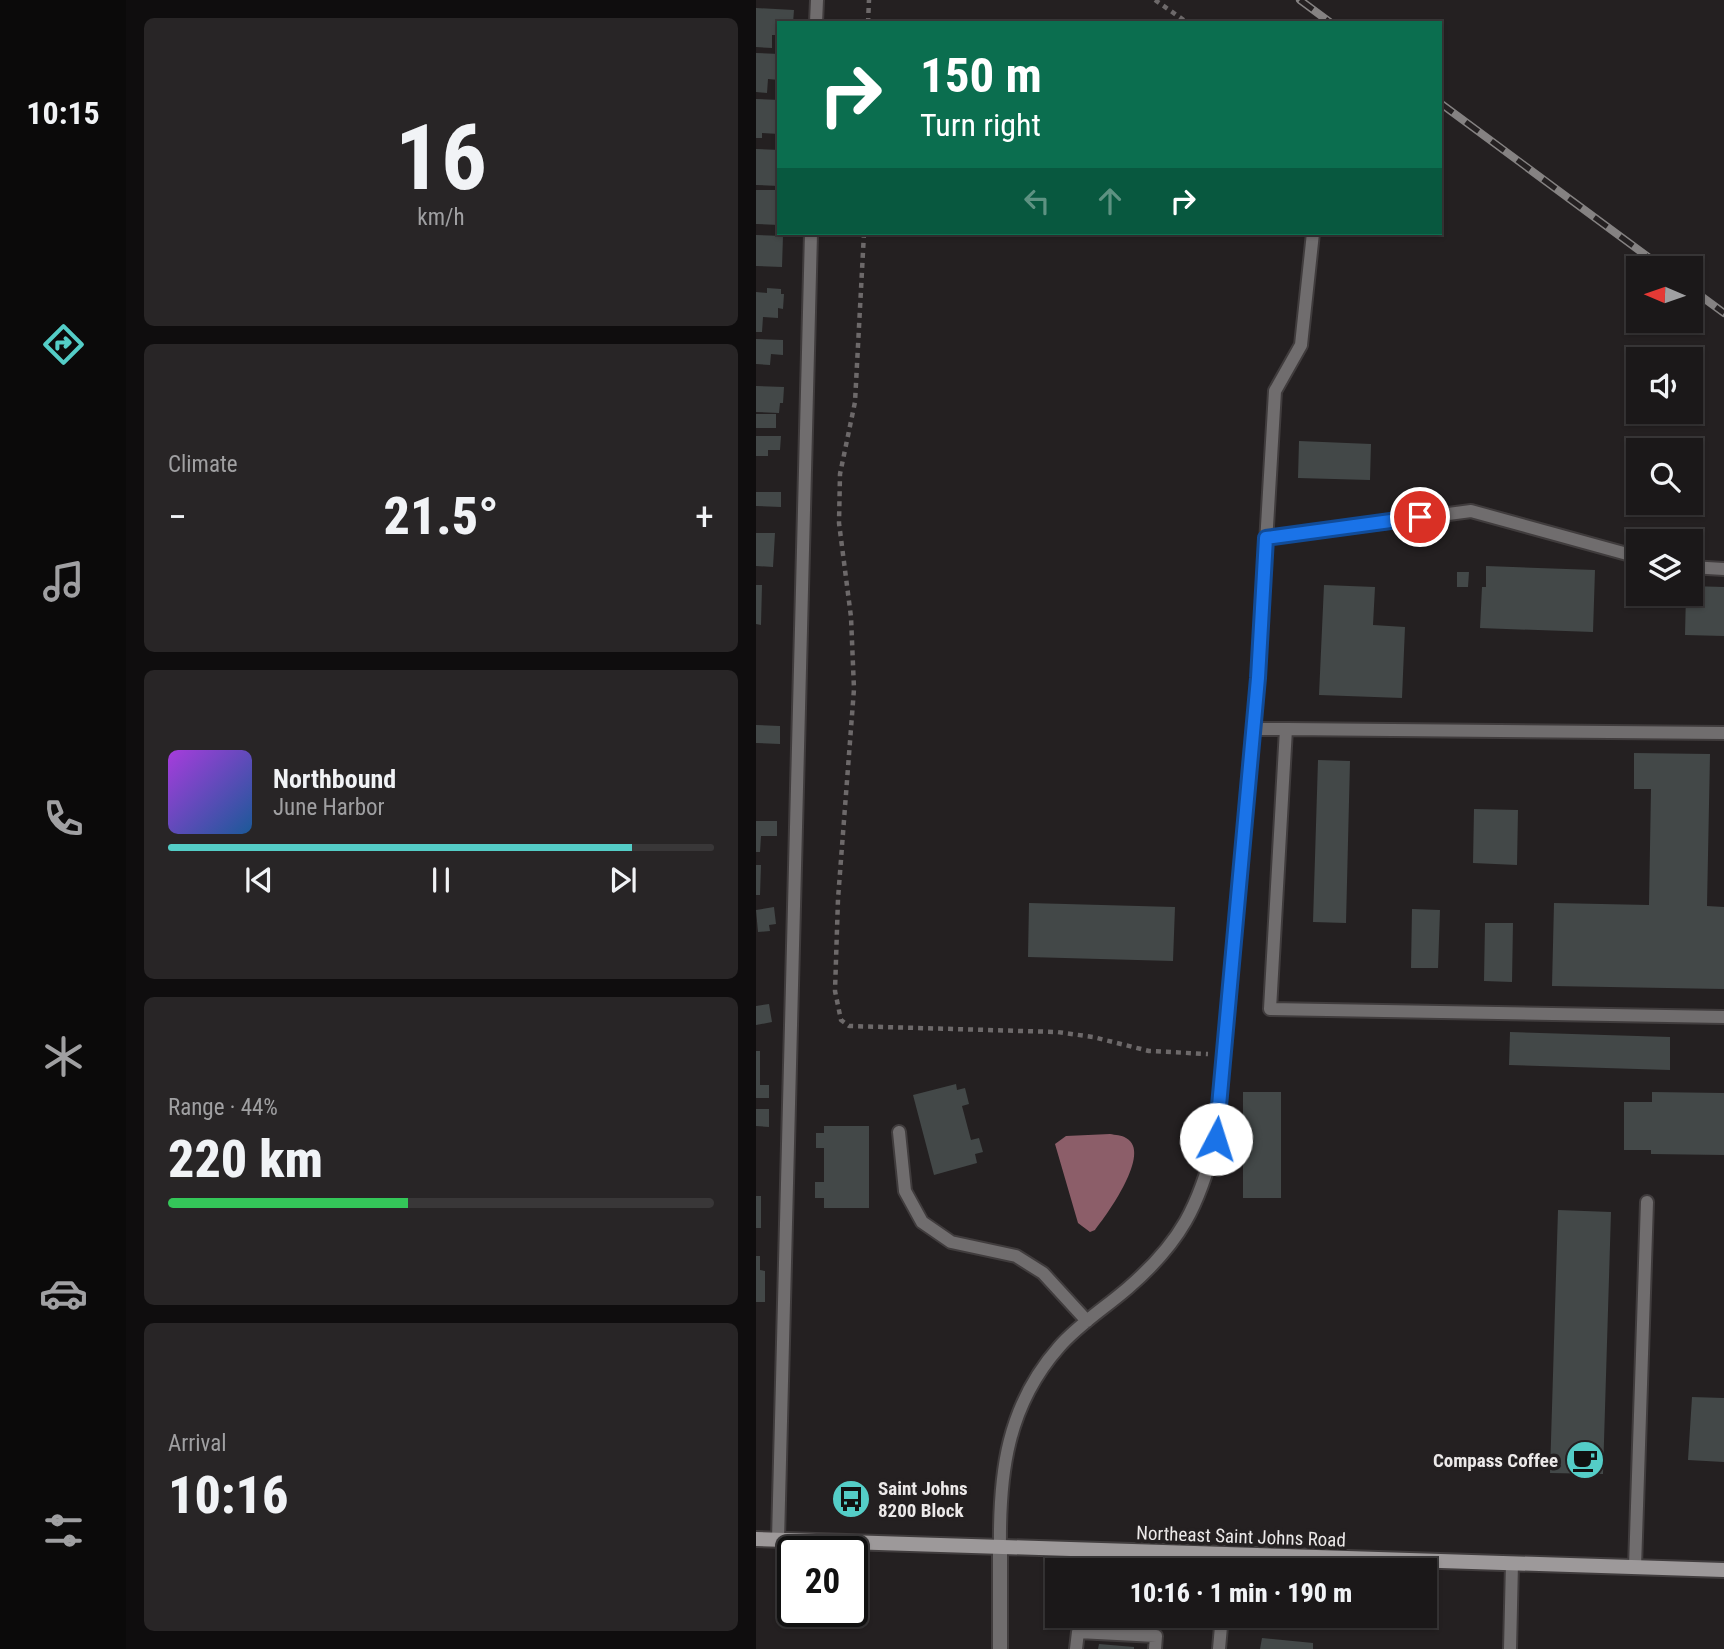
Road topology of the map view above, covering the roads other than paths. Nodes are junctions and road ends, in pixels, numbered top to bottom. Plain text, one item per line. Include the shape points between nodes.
1 (817, 0) edge
2 (816, 21) edge
3 (811, 235) edge
4 (1313, 235) edge
5 (1266, 538) junction
6 (1626, 554) edge
7 (1703, 568) edge
8 (1724, 569) edge
9 (1253, 729) junction
10 (1286, 729) junction
11 (1724, 733) edge
12 (1724, 1017) edge
13 (899, 1132) dead end
14 (1647, 1202) dead end
15 (1087, 1321) junction
16 (778, 1536) edge
17 (756, 1539) edge
18 (777, 1540) edge
19 (868, 1543) edge
20 (1000, 1548) junction
21 (1227, 1554) junction
22 (1226, 1558) edge
23 (1511, 1563) junction
24 (1635, 1567) junction
25 (1724, 1570) edge
26 (1221, 1628) edge
27 (1000, 1649) edge
28 (1076, 1649) edge
29 (1155, 1649) edge
30 (1219, 1649) edge
31 (1510, 1649) edge

1 - 2 lane
3 - 16 lane
4 - 5 lane via 1301,345 1275,391
5 - 6 lane via 1471,511
5 - 9 lane
7 - 8 lane
9 - 10 lane
9 - 15 lane via 1216,1139 1205,1184 1185,1226 1157,1262
10 - 11 lane
10 - 12 lane via 1270,1009
13 - 15 lane via 905,1191 922,1222 951,1242 1016,1256 1042,1273
14 - 24 lane
15 - 20 lane via 1058,1347 1013,1426 999,1499
17 - 18 main road, Northeast Saint Johns Road
19 - 20 main road, Northeast Saint Johns Road
20 - 21 main road, Northeast Saint Johns Road
20 - 27 street
21 - 22 lane
21 - 23 main road, Northeast Saint Johns Road
23 - 24 main road, Northeast Saint Johns Road
23 - 31 lane
24 - 25 main road, Northeast Saint Johns Road
26 - 30 lane
28 - 29 lane via 1078,1632 1156,1636

